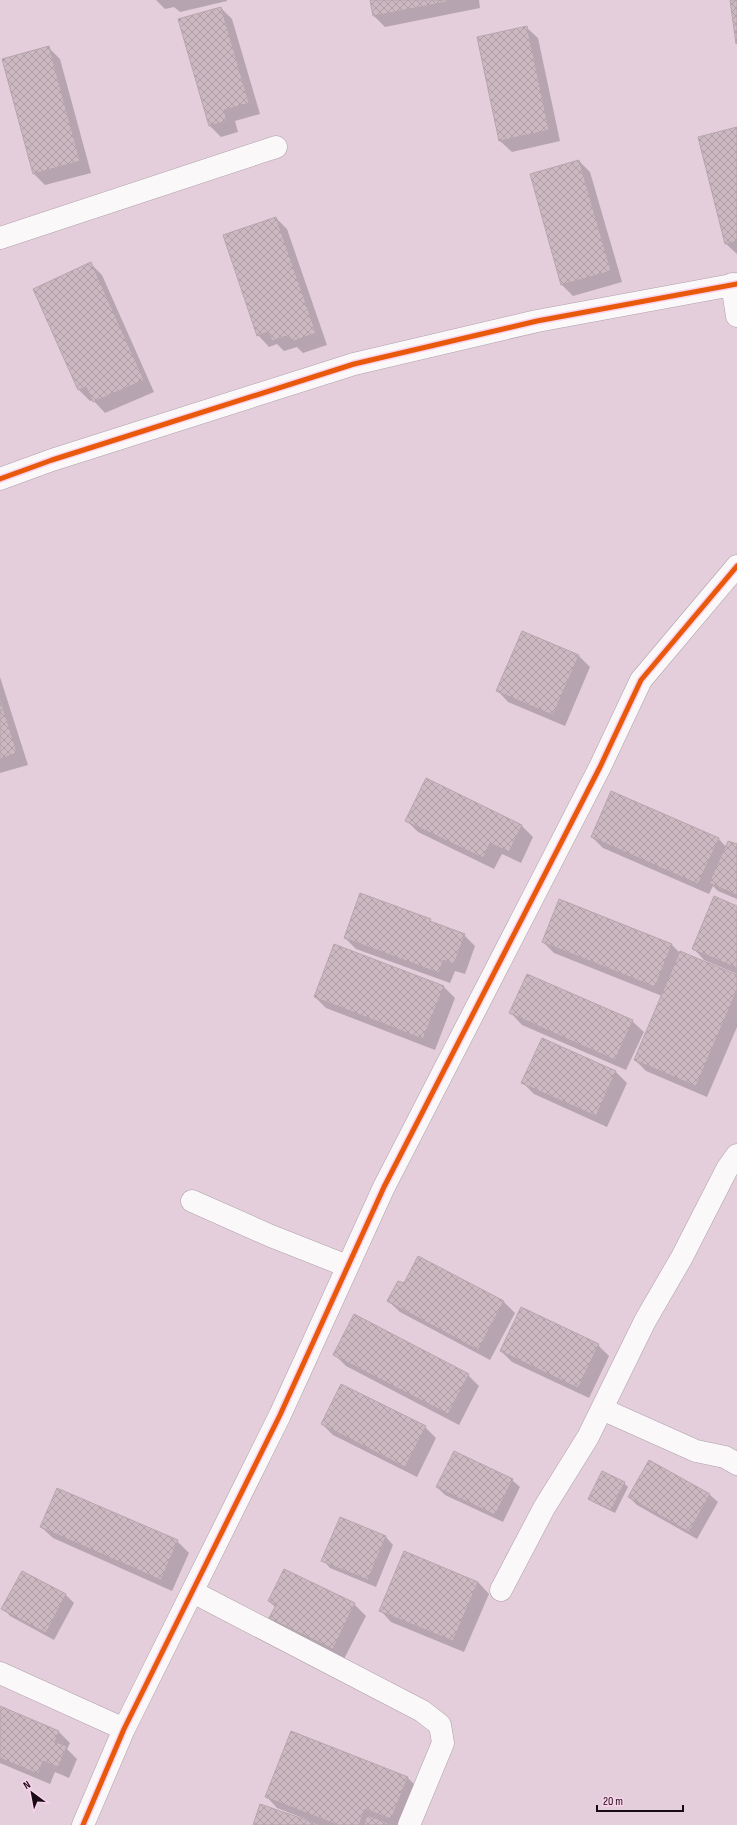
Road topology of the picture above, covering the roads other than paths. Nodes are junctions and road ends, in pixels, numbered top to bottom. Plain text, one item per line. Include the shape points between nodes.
1 (276, 147) dead end
2 (0, 238) edge
3 (735, 284) edge
4 (737, 316) edge
5 (0, 479) edge
6 (737, 566) edge
7 (737, 1155) edge
8 (192, 1201) dead end
9 (347, 1266) junction
10 (602, 1408) junction
11 (737, 1464) edge
12 (501, 1590) dead end
13 (193, 1592) junction
14 (0, 1673) edge
15 (124, 1729) junction
16 (83, 1825) edge
17 (409, 1825) edge

1 - 2 street
3 - 4 street
3 - 5 street via 537,321 354,364 52,460
6 - 9 street via 641,680 596,774 384,1187
7 - 10 street via 645,1321
8 - 9 street
9 - 13 street via 280,1415
10 - 11 street via 696,1451 725,1457
10 - 12 street via 588,1437 544,1508
13 - 15 street
13 - 17 street via 404,1701 440,1725 443,1743
14 - 15 street
15 - 16 street

